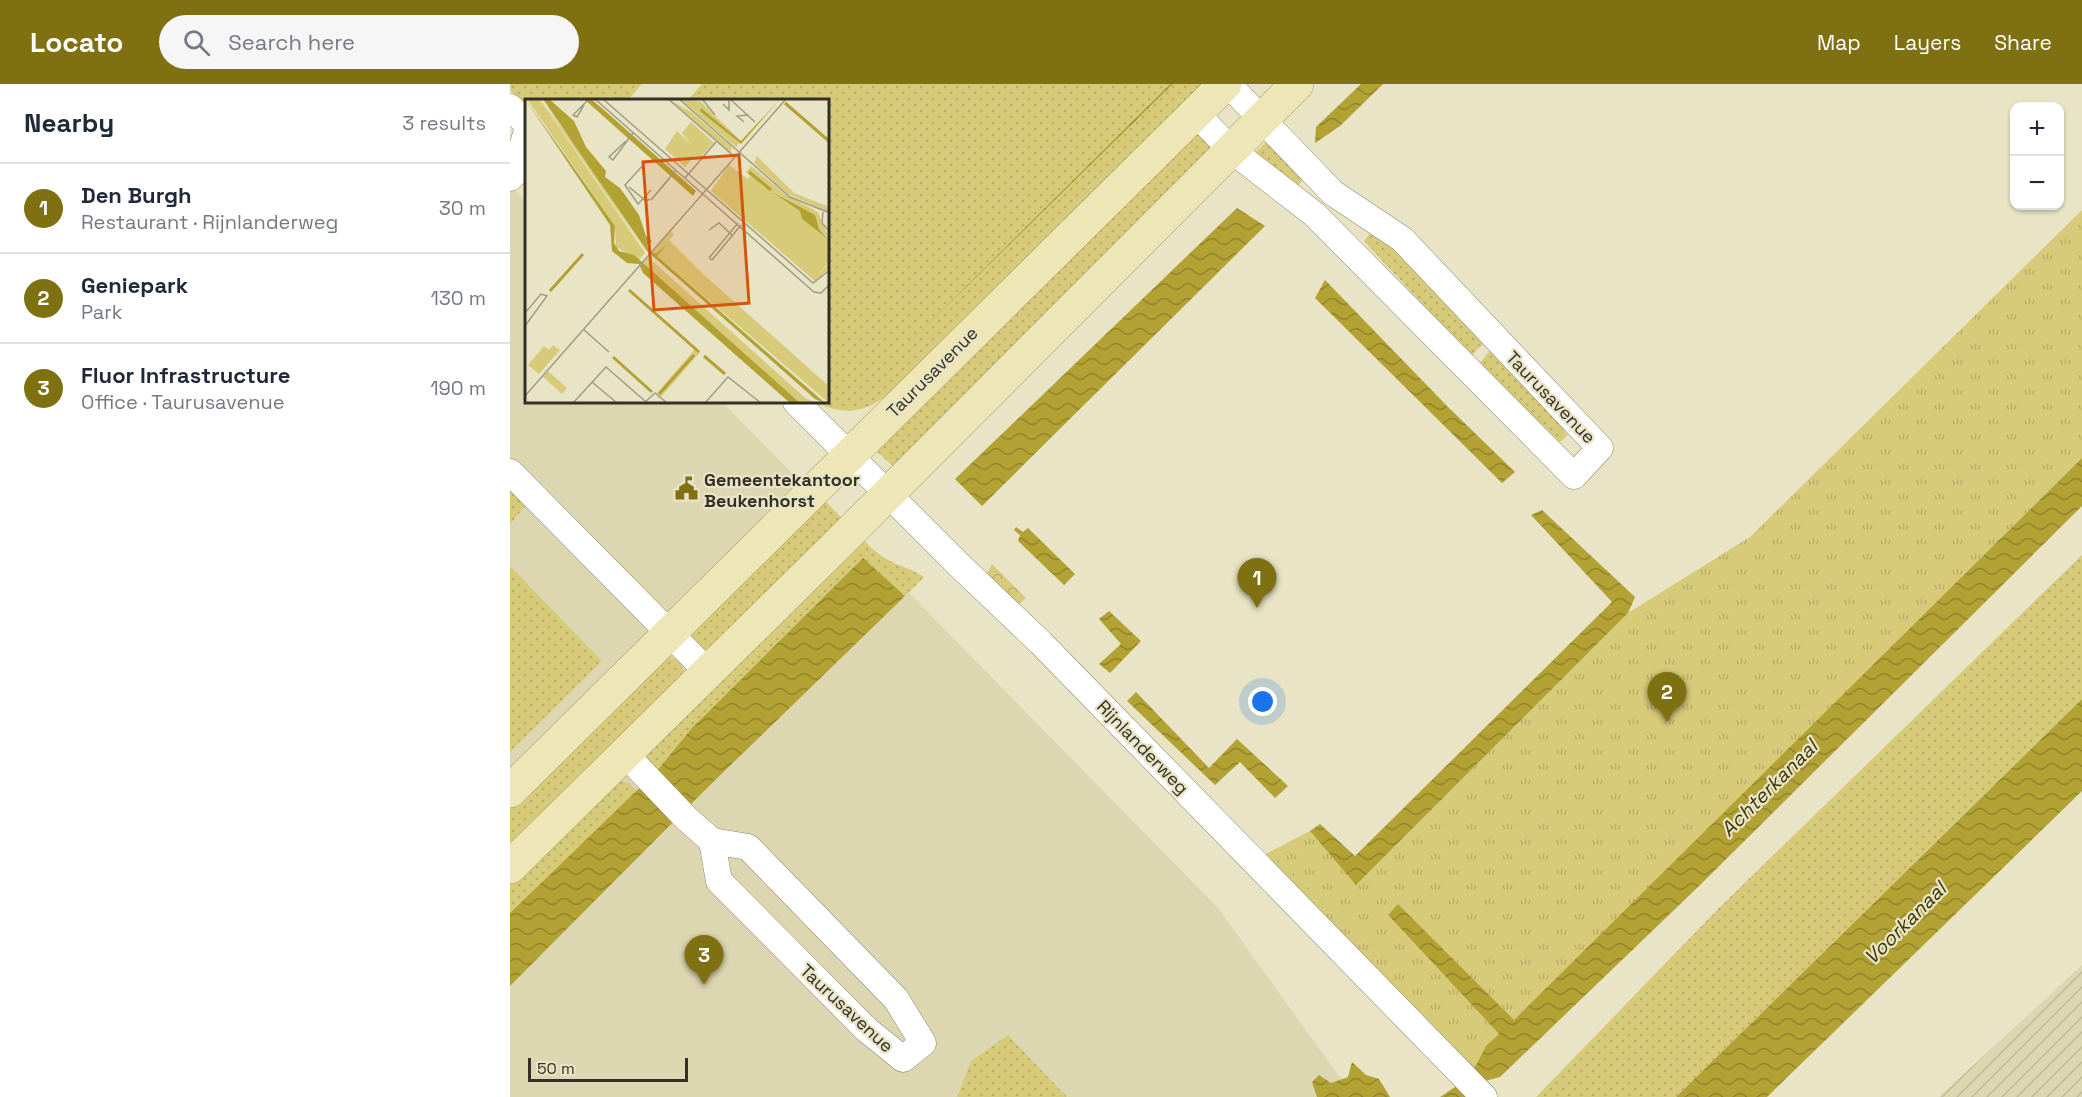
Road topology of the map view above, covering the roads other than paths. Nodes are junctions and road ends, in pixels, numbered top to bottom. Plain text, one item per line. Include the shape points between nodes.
1 (1227, 84) edge
2 (1297, 84) edge
3 (510, 107) edge
4 (1196, 113) junction
5 (1261, 119) junction
6 (525, 122) edge
7 (525, 139) edge
8 (1230, 149) junction
9 (517, 175) edge
10 (798, 404) edge
11 (849, 457) junction
12 (510, 472) edge
13 (888, 493) junction
14 (670, 633) junction
15 (708, 672) junction
16 (635, 764) junction
17 (510, 791) edge
18 (712, 841) junction
19 (510, 867) edge
20 (1475, 1088) edge

1 - 4 main road, Taurusavenue
1 - 5 street, Taurusavenue
2 - 5 main road
3 - 6 street
4 - 8 street, Taurusavenue
4 - 11 main road, Taurusavenue
5 - 8 main road
5 - 8 street, Taurusavenue via 1333,193 1402,239 1600,448 1574,476 1314,214
7 - 9 street
8 - 13 main road
10 - 11 street, Rijnlanderweg
11 - 13 street, Rijnlanderweg
11 - 14 main road, Taurusavenue
12 - 14 street
13 - 15 main road
13 - 20 street, Rijnlanderweg via 1041,643
14 - 15 street
14 - 17 main road, Taurusavenue
15 - 16 main road
16 - 18 street
16 - 19 main road
18 - 18 street, Taurusavenue via 719,881 866,1029 903,1059 923,1043 896,999 748,847

